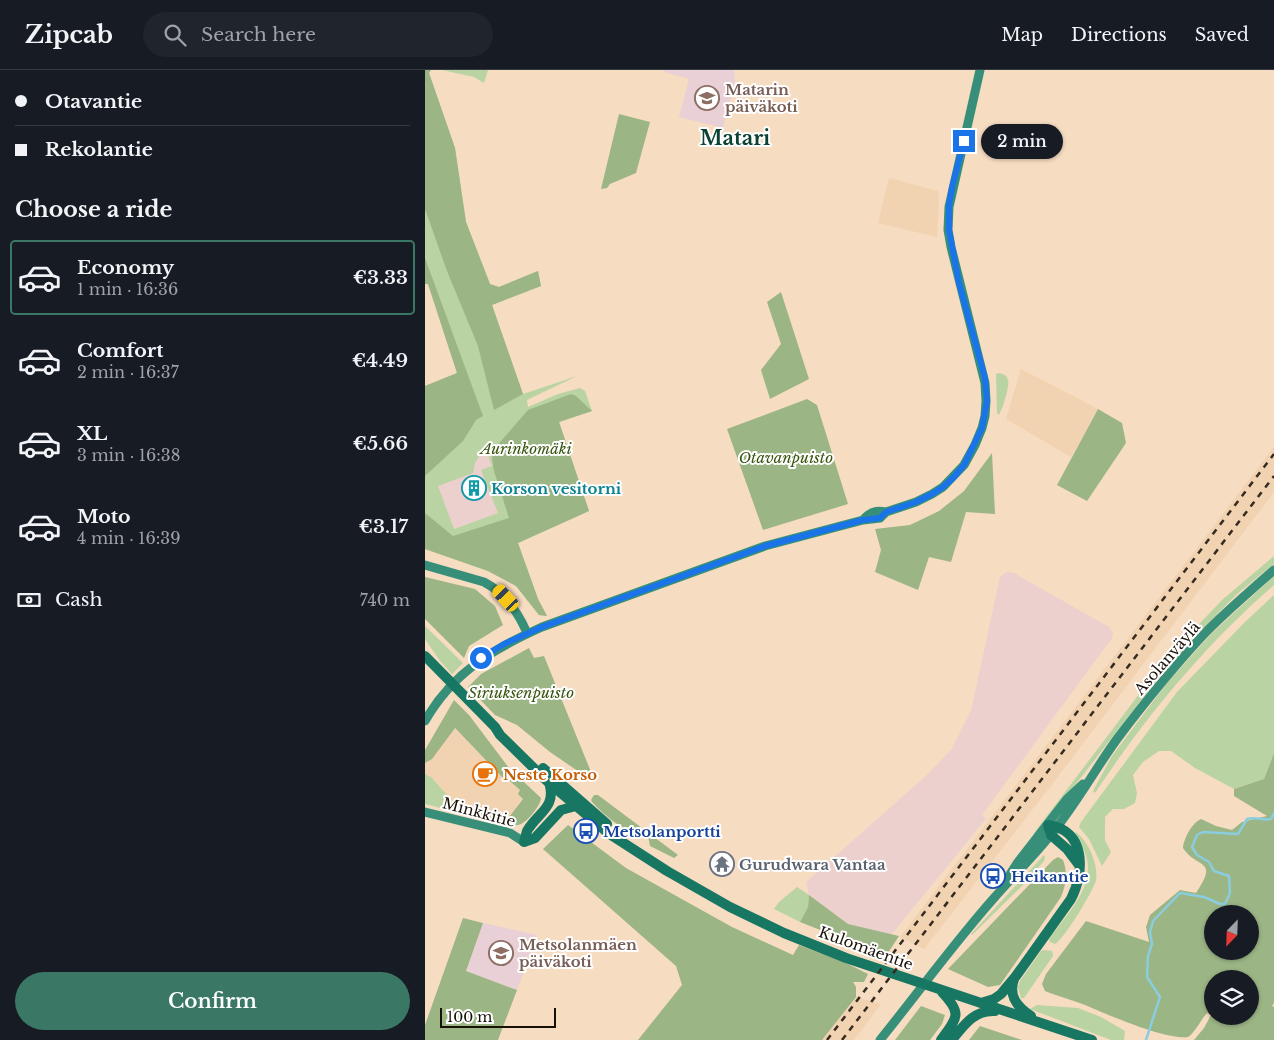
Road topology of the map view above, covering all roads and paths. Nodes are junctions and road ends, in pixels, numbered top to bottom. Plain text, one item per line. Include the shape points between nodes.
1 (980, 70) edge
2 (425, 565) edge
3 (1274, 570) edge
4 (527, 634) junction
5 (425, 655) edge
6 (425, 721) edge
7 (495, 727) junction
8 (548, 782) junction
9 (576, 806) junction
10 (425, 812) edge
11 (1052, 829) junction
12 (524, 842) junction
13 (643, 856) junction
14 (1015, 976) junction
15 (940, 990) junction
16 (981, 1003) junction
17 (1004, 1011) junction
18 (1041, 1022) junction
19 (880, 1040) edge
20 (941, 1040) edge
21 (952, 1040) edge
22 (1091, 1040) edge

1 - 4 main road via 949,206 949,230 959,283 983,369 987,401 982,428 964,465 932,494 886,512 880,518 765,546
2 - 4 main road via 493,586 512,606
3 - 11 main road, Asolanväylä via 1179,662 1092,775 1067,799
4 - 6 main road via 470,667 447,690
5 - 7 main road, Kulomäentie
7 - 8 main road, Kulomäentie
7 - 13 main road, Kulomäentie
8 - 9 main road, Kulomäentie
8 - 12 main road via 552,795 550,801 527,832
9 - 12 main road via 561,810 535,838
9 - 13 main road, Kulomäentie
10 - 12 main road, Minkkitie via 510,833
11 - 14 main road via 1079,865 1076,888
11 - 19 main road, Asolanväylä via 1018,862 995,897
13 - 15 main road, Kulomäentie via 730,907 784,934
14 - 16 main road via 1001,994
14 - 18 main road via 1012,992 1017,1006
15 - 16 main road, Kulomäentie
15 - 20 main road via 955,1007 955,1019
16 - 17 main road, Kulomäentie
17 - 18 main road, Kulomäentie
17 - 21 main road via 974,1016
18 - 22 main road, Kulomäentie

